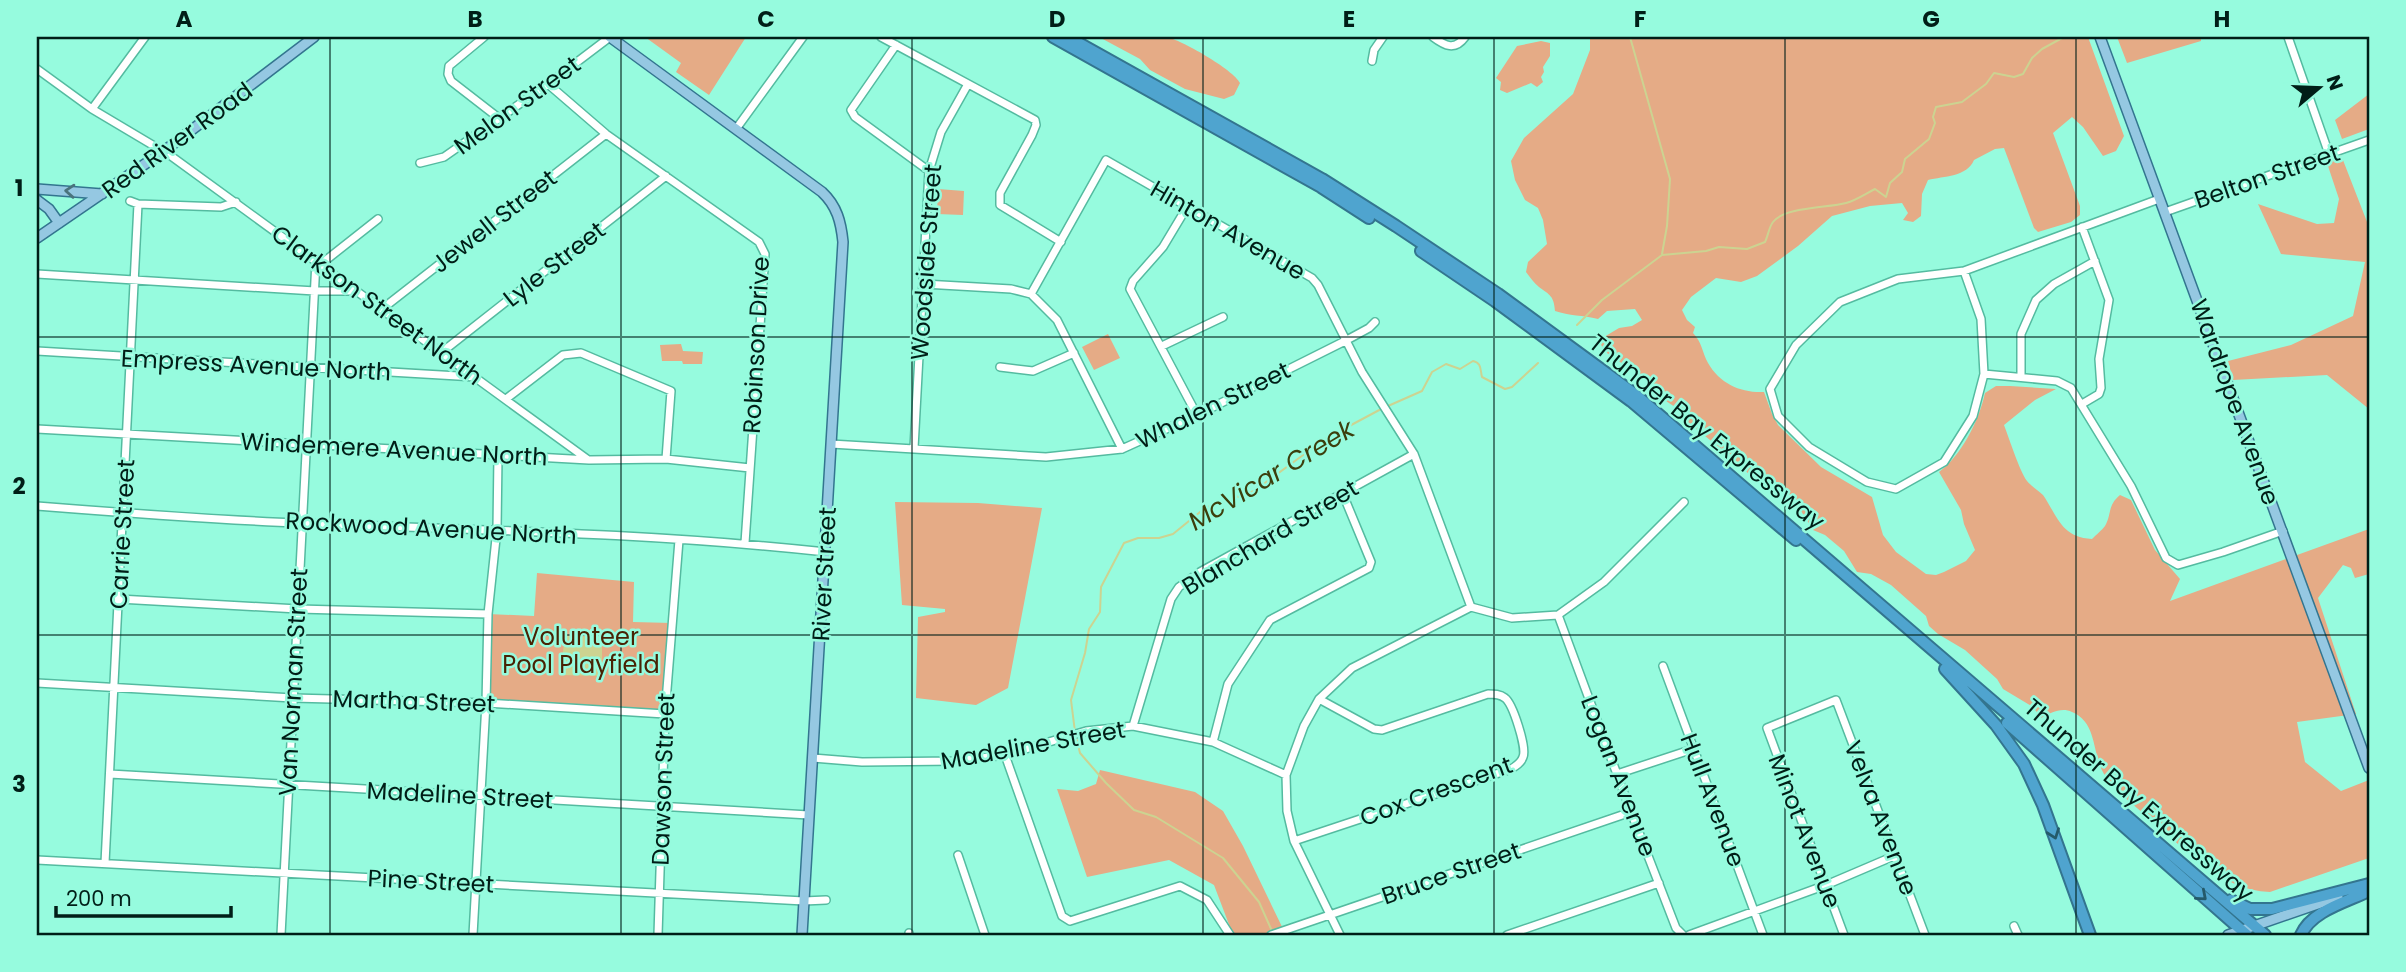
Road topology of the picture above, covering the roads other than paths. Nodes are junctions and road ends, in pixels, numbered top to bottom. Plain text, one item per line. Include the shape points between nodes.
1 (145, 37) edge
2 (314, 37) edge
3 (484, 37) edge
4 (610, 37) edge
5 (803, 37) edge
6 (881, 37) edge
7 (1053, 37) edge
8 (1068, 37) edge
9 (1383, 37) edge
10 (1433, 37) edge
11 (1465, 37) edge
12 (2100, 37) edge
13 (2288, 37) edge
14 (896, 45) junction
15 (1372, 61) dead end
16 (37, 69) edge
17 (968, 84) junction
18 (548, 85) junction
19 (92, 109) junction
20 (500, 119) junction
21 (736, 129) junction
22 (606, 134) junction
23 (2369, 140) edge
24 (164, 151) junction
25 (2329, 154) junction
26 (420, 163) dead end
27 (929, 171) junction
28 (666, 176) junction
29 (37, 190) edge
30 (102, 194) junction
31 (2160, 199) junction
32 (37, 201) edge
33 (236, 202) junction
34 (1187, 208) junction
35 (2165, 212) junction
36 (379, 219) dead end
37 (59, 223) junction
38 (2082, 227) junction
39 (37, 238) edge
40 (1061, 242) junction
41 (2095, 261) junction
42 (319, 262) junction
43 (1964, 271) junction
44 (37, 274) edge
45 (135, 281) junction
46 (924, 284) junction
47 (315, 291) junction
48 (357, 291) junction
49 (1031, 294) junction
50 (382, 309) junction
51 (1223, 317) dead end
52 (1375, 322) dead end
53 (1345, 341) junction
54 (1162, 346) junction
55 (37, 351) edge
56 (442, 352) junction
57 (1074, 354) junction
58 (130, 358) junction
59 (311, 368) junction
60 (1000, 368) dead end
61 (1984, 374) junction
62 (476, 377) junction
63 (2021, 377) junction
64 (506, 399) junction
65 (2082, 404) junction
66 (1197, 415) junction
67 (37, 429) edge
68 (127, 434) junction
69 (831, 443) junction
70 (306, 444) junction
71 (914, 448) junction
72 (1122, 449) junction
73 (1414, 454) junction
74 (498, 456) junction
75 (666, 459) junction
76 (589, 460) junction
77 (750, 468) junction
78 (1342, 492) junction
79 (1684, 502) dead end
80 (37, 506) edge
81 (122, 513) junction
82 (301, 523) junction
83 (497, 529) junction
84 (2283, 531) junction
85 (679, 540) junction
86 (746, 543) junction
87 (826, 552) junction
88 (119, 599) junction
89 (1471, 607) junction
90 (298, 609) junction
91 (488, 614) junction
92 (1558, 615) junction
93 (1662, 666) dead end
94 (1945, 669) junction
95 (37, 683) edge
96 (115, 687) junction
97 (293, 698) junction
98 (1319, 699) junction
99 (1836, 700) joint
100 (486, 703) junction
101 (665, 714) junction
102 (1133, 726) junction
103 (1213, 741) junction
104 (1693, 749) junction
105 (1005, 755) junction
106 (813, 758) junction
107 (2369, 768) edge
108 (110, 774) junction
109 (1617, 774) junction
110 (1286, 775) junction
111 (287, 784) junction
112 (481, 796) junction
113 (663, 807) junction
114 (1631, 812) junction
115 (809, 815) junction
116 (1294, 841) junction
117 (958, 855) dead end
118 (1894, 856) junction
119 (37, 860) edge
120 (105, 863) junction
121 (2181, 864) junction
122 (284, 874) junction
123 (475, 883) junction
124 (1659, 883) junction
125 (1826, 886) junction
126 (2369, 887) edge
127 (658, 892) junction
128 (826, 900) dead end
129 (804, 901) junction
130 (1755, 912) junction
131 (1331, 914) junction
132 (2014, 926) dead end
133 (2247, 930) edge
134 (281, 935) edge
135 (473, 935) edge
136 (658, 935) edge
137 (802, 935) edge
138 (985, 935) edge
139 (1230, 935) edge
140 (1271, 935) edge
141 (1340, 935) edge
142 (1507, 935) edge
143 (1683, 935) edge
144 (1689, 935) edge
145 (1763, 935) edge
146 (1844, 935) edge
147 (1926, 935) edge
148 (2018, 935) edge
149 (2090, 935) edge
150 (2228, 935) edge
151 (2265, 935) edge
152 (2301, 935) edge

1 - 19 street
2 - 24 main road, Red River Road
3 - 20 street via 449,65 448,74
4 - 18 street, Melon Street
4 - 21 main road
5 - 21 street
6 - 14 street
7 - 94 highway, Thunder Bay Expressway via 1321,187 1495,301 1631,401
8 - 121 highway, Thunder Bay Expressway via 1322,179 1487,286 1636,395
9 - 15 street
10 - 11 street via 1446,46
12 - 31 main road, Wardrope Avenue
13 - 25 street
14 - 17 street
14 - 27 street via 851,110
16 - 19 street, Clarkson Street North
17 - 27 street, Woodside Street via 941,132
17 - 40 street via 1035,120 1032,135 1000,193 1000,205
18 - 20 street, Melon Street
18 - 22 street, Robinson Drive
19 - 24 street, Clarkson Street North
20 - 26 street, Melon Street via 444,157
21 - 69 main road, River Street via 822,192 837,213 843,242
22 - 28 street, Robinson Drive
22 - 50 street, Jewell Street
23 - 25 street, Belton Street
24 - 30 main road, Red River Road
24 - 33 street, Clarkson Street North
25 - 35 street, Belton Street
27 - 46 street, Woodside Street
28 - 56 street, Lyle Street
28 - 77 street, Robinson Drive via 759,242 765,254
30 -> 29 main road
30 - 37 main road, Red River Road
31 - 35 main road, Wardrope Avenue
31 - 38 street
32 - 37 main road
33 - 42 street, Clarkson Street North
33 - 45 street, Carrie Street via 221,207 134,202
34 - 40 street, Hinton Avenue via 1106,160
34 - 53 street, Hinton Avenue via 1312,278
34 - 54 street via 1163,247 1130,286
35 - 84 main road, Wardrope Avenue
36 - 42 street
37 - 39 main road, Red River Road
38 - 41 street
38 - 43 street
40 - 49 street, Hinton Avenue
41 - 63 street via 2036,300 2021,334
41 - 65 street via 2109,303 2099,359 2101,388
42 - 47 street, Van Norman Street
42 - 48 street, Clarkson Street North
43 - 61 street via 1981,319
43 - 61 street via 1898,279 1840,302 1796,345 1770,389 1778,416 1809,447 1867,482 1896,489 1944,462 1973,416
44 - 45 street
45 - 47 street
45 - 58 street, Carrie Street
46 - 49 street
46 - 71 street, Woodside Street
47 - 48 street
47 - 59 street, Van Norman Street
48 - 50 street, Clarkson Street North
49 - 57 street via 1057,320
50 - 56 street, Clarkson Street North
51 - 54 street
52 - 53 street, Whalen Street
53 - 66 street, Whalen Street
53 - 73 street, Hinton Avenue
54 - 66 street
55 - 58 street, Empress Avenue North
56 - 62 street, Clarkson Street North
57 - 60 street via 1033,371
57 - 72 street
58 - 59 street, Empress Avenue North
58 - 68 street, Carrie Street
59 - 62 street, Empress Avenue North
59 - 70 street, Van Norman Street
61 - 63 street
62 - 64 street, Clarkson Street North
63 - 65 street via 2063,383
64 - 75 street via 563,355 581,353 671,391
64 - 76 street, Clarkson Street North
65 - 84 street via 2131,486 2166,558 2178,565
66 - 72 street, Whalen Street
67 - 68 street, Windemere Avenue North
68 - 70 street, Windemere Avenue North
68 - 81 street, Carrie Street
69 - 71 street, Whalen Street
69 - 87 main road, River Street
70 - 74 street, Windemere Avenue North
70 - 82 street, Van Norman Street
71 - 72 street, Whalen Street via 1046,457
73 - 78 street, Blanchard Street
73 - 89 street, Hinton Avenue
74 - 76 street, Windemere Avenue North
74 - 83 street
75 - 76 street, Windemere Avenue North
75 - 77 street, Windemere Avenue North
77 - 86 street, Robinson Drive
78 - 102 street, Blanchard Street via 1180,587 1171,599
78 - 103 street via 1371,562 1369,568 1270,620 1228,684
79 - 92 street via 1604,582
80 - 81 street, Rockwood Avenue North
81 - 82 street, Rockwood Avenue North
81 - 88 street, Carrie Street
82 - 83 street, Rockwood Avenue North
82 - 90 street, Van Norman Street
83 - 85 street, Rockwood Avenue North
83 - 91 street
84 - 107 main road, Wardrope Avenue
85 - 86 street, Rockwood Avenue North
85 - 101 street, Dawson Street
86 - 87 street, Rockwood Avenue North
87 - 106 main road, River Street
88 - 90 street
88 - 96 street, Carrie Street
89 - 92 street via 1512,618
89 - 98 street via 1352,668
90 - 91 street
90 - 97 street, Van Norman Street
91 - 100 street
92 - 109 street, Logan Avenue
93 - 104 street, Hull Avenue
94 -> 133 highway, Thunder Bay Expressway
94 -> 149 highway via 2024,764
95 - 96 street, Martha Street
96 - 97 street, Martha Street
96 - 108 street, Carrie Street
97 - 100 street, Martha Street
97 - 111 street, Van Norman Street
98 - 110 street
98 - 116 street, Cox Crescent via 1382,730 1488,694 1500,695 1511,704 1525,755 1511,769
99 - 118 street, Velva Avenue
99 - 125 street, Minot Avenue via 1768,728
100 - 101 street, Martha Street
100 - 112 street
101 - 113 street, Dawson Street
102 - 103 street, Madeline Street
102 - 105 street, Madeline Street via 1086,731
103 - 110 street, Madeline Street
104 - 109 street
104 - 130 street, Hull Avenue
105 - 106 street, Madeline Street via 927,763
105 - 139 street via 1066,920 1180,886 1207,900
106 - 115 main road, River Street
108 - 111 street, Madeline Street
108 - 120 street, Carrie Street
109 - 114 street, Logan Avenue
110 - 116 street
111 - 112 street, Madeline Street
111 - 122 street, Van Norman Street
112 - 113 street, Madeline Street
112 - 123 street
113 - 115 street, Madeline Street
113 - 127 street, Dawson Street
114 - 124 street, Logan Avenue
114 - 131 street, Bruce Street
115 - 129 main road, River Street
116 - 131 street
117 - 138 street
118 - 125 street
118 - 147 street, Velva Avenue
119 - 120 street, Pine Street
120 - 122 street, Pine Street
121 - 126 highway via 2236,904 2258,911
121 - 133 highway, Thunder Bay Expressway
122 - 123 street, Pine Street
122 - 134 street, Van Norman Street
123 - 127 street, Pine Street
123 - 135 street
124 - 142 street
124 - 143 street, Logan Avenue
125 - 130 street
125 - 146 street, Minot Avenue
126 - 133 main road
126 - 152 highway via 2321,913 2306,924
127 - 129 street, Pine Street
127 - 136 street, Dawson Street
128 - 129 street, Pine Street
129 - 137 main road, River Street
130 - 144 street
130 - 145 street, Hull Avenue
131 - 140 street, Bruce Street
131 - 141 street
132 - 148 street
133 - 150 main road
133 - 151 highway, Thunder Bay Expressway

